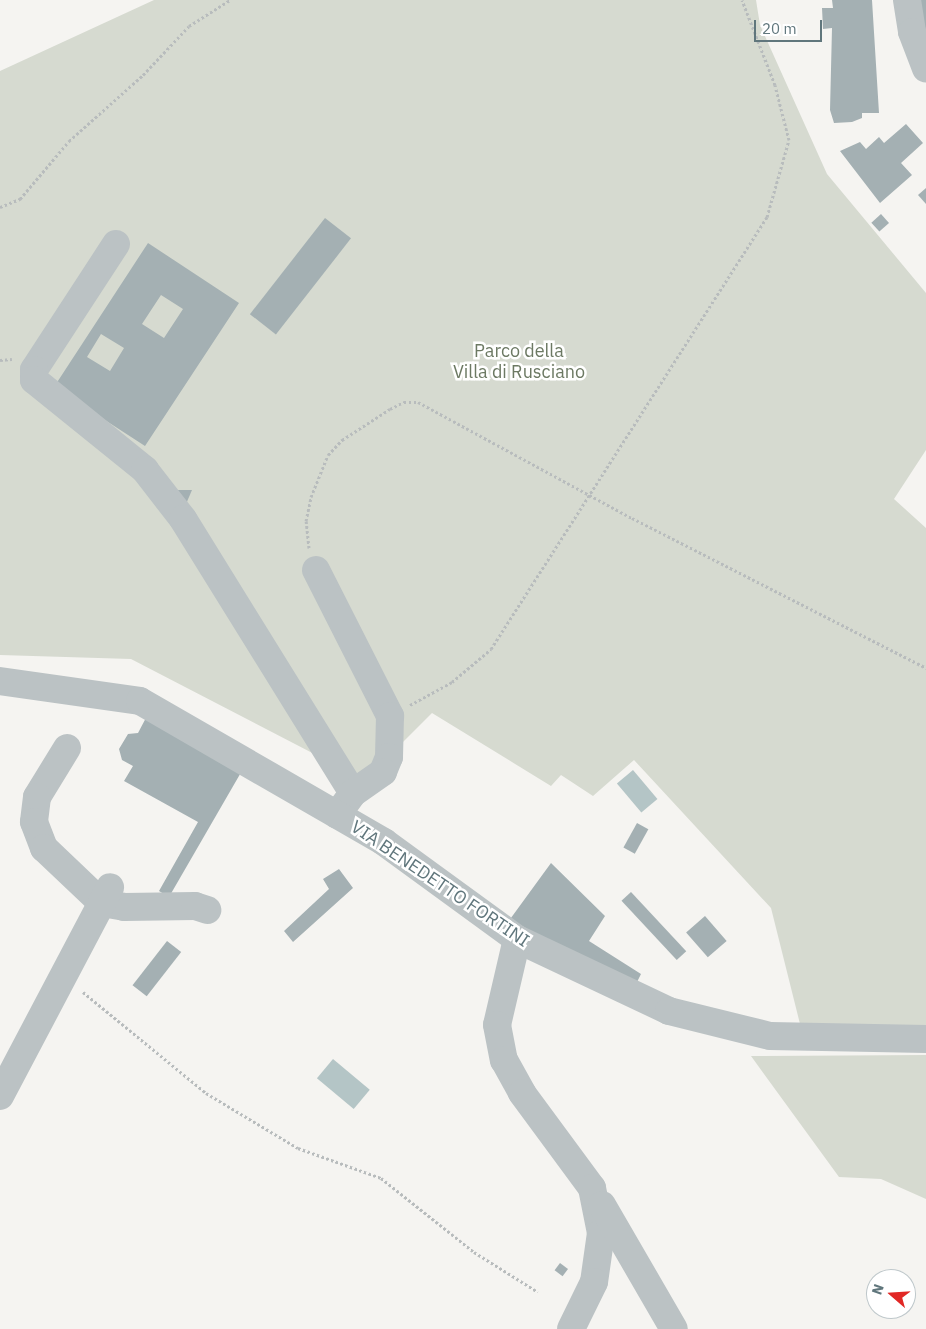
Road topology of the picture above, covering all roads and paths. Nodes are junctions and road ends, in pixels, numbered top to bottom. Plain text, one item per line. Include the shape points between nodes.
1 (230, 0) edge
2 (742, 0) edge
3 (907, 0) edge
4 (926, 68) edge
5 (0, 207) edge
6 (116, 244) dead end
7 (14, 359) dead end
8 (0, 360) edge
9 (588, 493) junction
10 (316, 570) joint
11 (926, 668) edge
12 (0, 681) edge
13 (390, 716) junction
14 (67, 748) dead end
15 (353, 793) junction
16 (337, 815) junction
17 (106, 894) junction
18 (207, 910) dead end
19 (517, 939) junction
20 (65, 977) junction
21 (926, 1040) edge
22 (0, 1096) edge
23 (592, 1188) junction
24 (538, 1292) dead end
25 (571, 1329) edge
26 (674, 1329) edge

1 - 5 path via 189,26 143,75 68,141 20,199
2 - 9 path via 776,85 789,140 767,217
3 - 4 street via 912,32
6 - 15 street via 34,370 34,380 145,470 183,519
7 - 8 path
9 - 10 path via 418,402 404,402 342,440 318,473 306,521
9 - 11 path
9 - 13 path via 491,649 452,682
10 - 13 street
12 - 16 street, VIA BENEDETTO FORTINI via 140,702
13 - 15 street via 389,757 382,772
14 - 17 street via 37,797 34,822 44,848
15 - 16 street
16 - 19 street, VIA BENEDETTO FORTINI via 384,842
17 - 18 street via 124,907 195,906
17 - 20 street
19 - 21 street, VIA BENEDETTO FORTINI via 637,998 707,1022 770,1036
19 - 23 street via 496,1025 504,1060 522,1093
20 - 22 street
20 - 24 path via 206,1093 298,1148 381,1178 474,1252
23 - 25 street via 601,1233 594,1282
23 - 26 street

